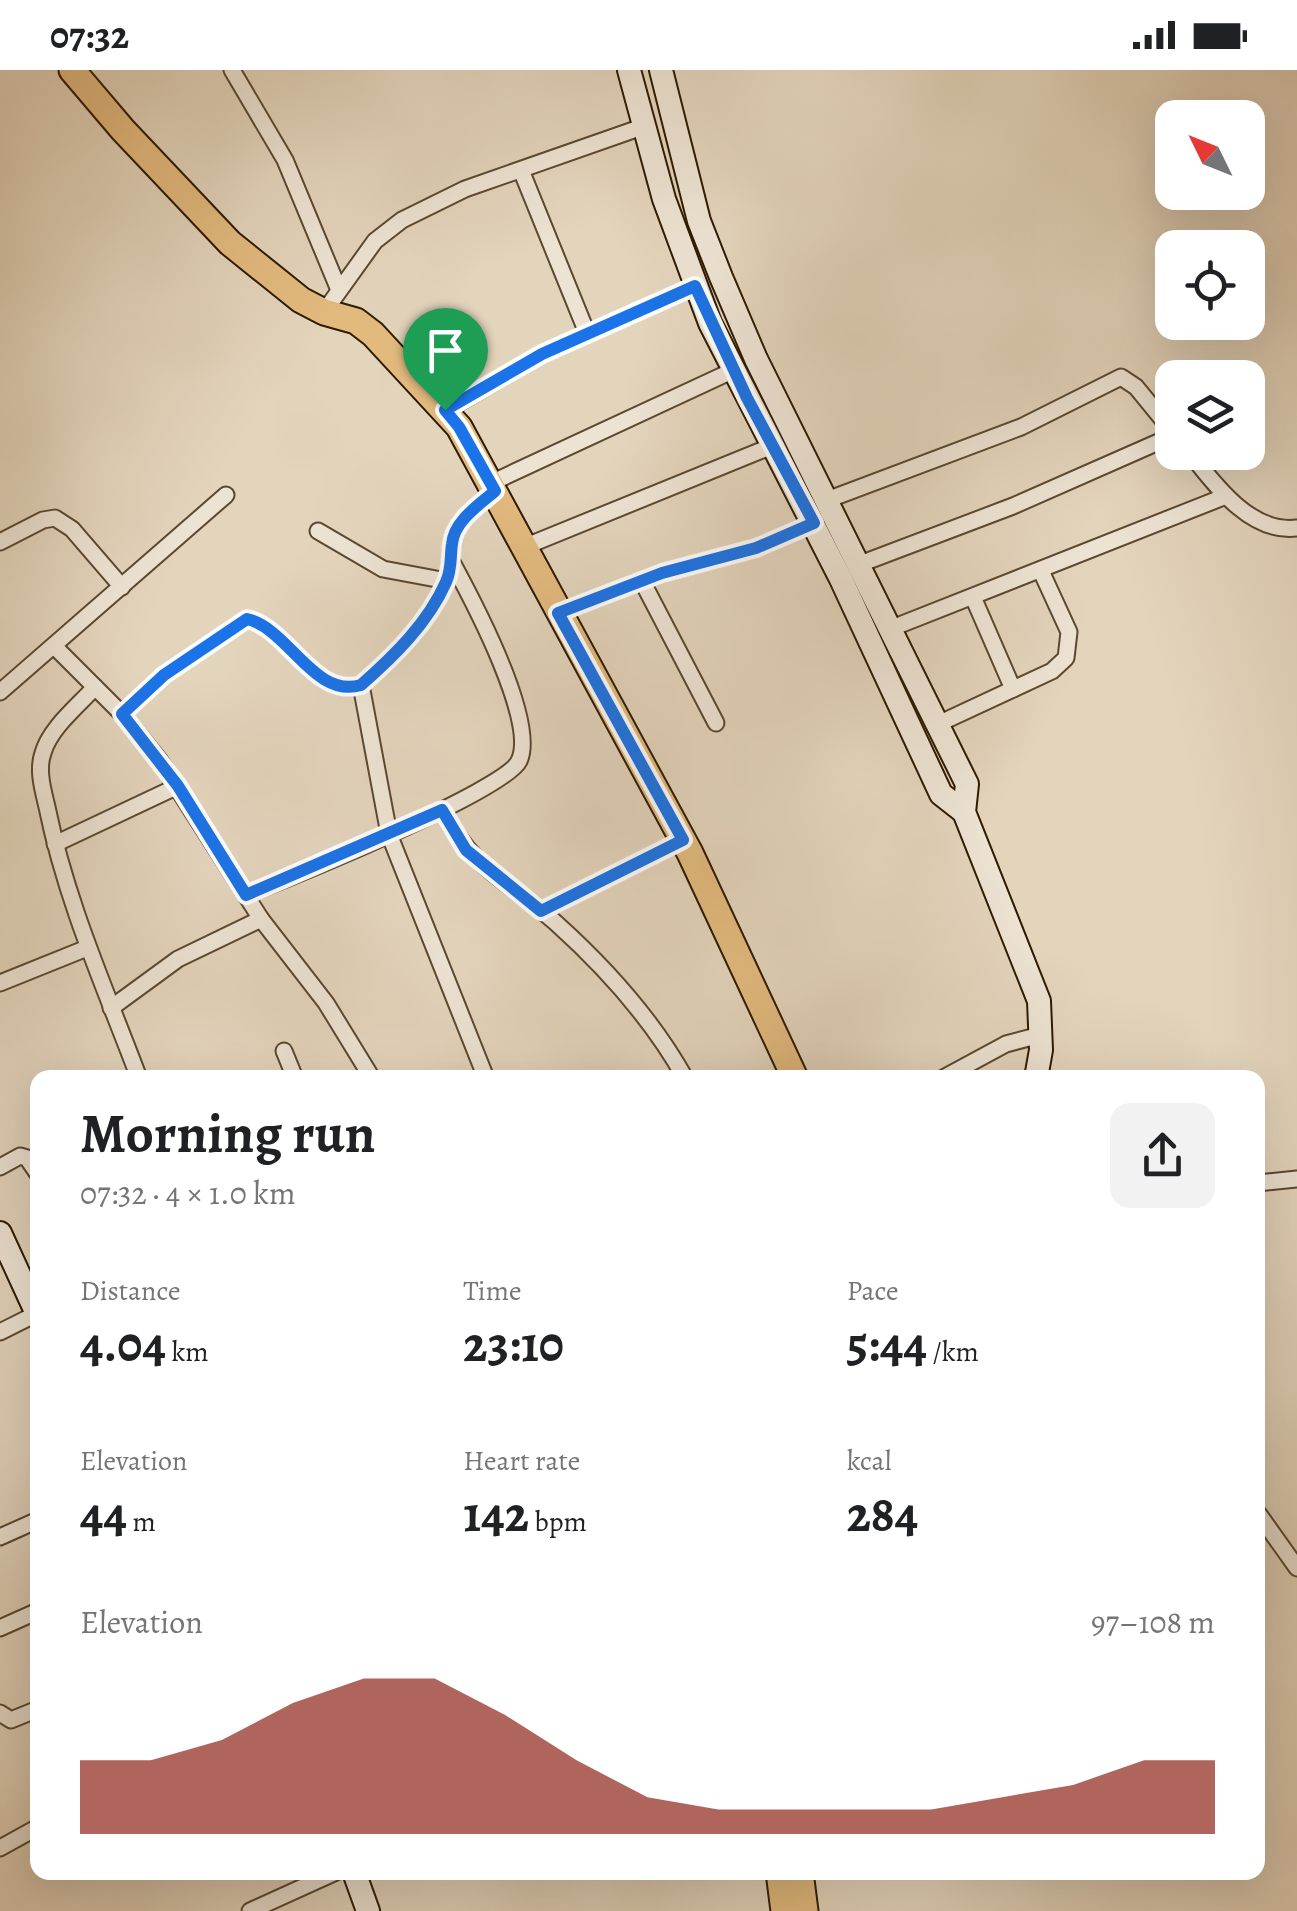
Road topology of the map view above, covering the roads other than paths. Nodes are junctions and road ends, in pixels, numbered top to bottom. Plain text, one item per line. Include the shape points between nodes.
1 (72, 70) edge
2 (232, 70) edge
3 (629, 70) edge
4 (662, 70) edge
5 (642, 127) junction
6 (521, 170) junction
7 (695, 286) junction
8 (339, 290) junction
9 (324, 312) junction
10 (587, 333) junction
11 (734, 370) junction
12 (445, 410) junction
13 (1155, 411) edge
14 (1155, 442) edge
15 (772, 446) junction
16 (1204, 470) edge
17 (493, 487) junction
18 (226, 495) dead end
19 (1226, 496) junction
20 (827, 500) junction
21 (814, 523) junction
22 (1297, 528) edge
23 (318, 531) dead end
24 (0, 542) edge
25 (524, 548) junction
26 (452, 562) junction
27 (860, 564) junction
28 (1041, 571) junction
29 (447, 581) junction
30 (642, 581) junction
31 (122, 587) junction
32 (973, 597) junction
33 (558, 613) junction
34 (892, 628) junction
35 (54, 646) junction
36 (361, 685) junction
37 (95, 687) junction
38 (1013, 689) junction
39 (0, 692) edge
40 (122, 714) junction
41 (716, 724) dead end
42 (938, 724) junction
43 (178, 786) junction
44 (442, 810) junction
45 (964, 812) junction
46 (388, 834) junction
47 (683, 840) junction
48 (55, 844) junction
49 (246, 895) junction
50 (541, 911) junction
51 (262, 919) junction
52 (87, 948) junction
53 (0, 983) edge
54 (111, 1008) junction
55 (1040, 1035) junction
56 (284, 1050) dead end
57 (136, 1070) edge
58 (292, 1070) edge
59 (367, 1070) edge
60 (482, 1070) edge
61 (680, 1070) edge
62 (791, 1070) edge
63 (958, 1070) edge
64 (1037, 1070) edge
65 (30, 1162) edge
66 (0, 1166) edge
67 (1297, 1178) edge
68 (1265, 1182) edge
69 (0, 1233) edge
70 (30, 1299) edge
71 (30, 1317) edge
72 (0, 1332) edge
73 (30, 1523) edge
74 (1265, 1523) edge
75 (1, 1535) edge
76 (1297, 1568) edge
77 (30, 1615) edge
78 (0, 1628) edge
79 (30, 1712) edge
80 (0, 1713) edge
81 (30, 1831) edge
82 (0, 1848) edge
83 (318, 1880) edge
84 (357, 1880) edge
85 (779, 1880) edge
86 (801, 1880) edge
87 (250, 1911) edge
88 (368, 1911) edge
89 (784, 1911) edge
90 (805, 1911) edge

1 - 9 main road via 230,243
2 - 8 street via 286,160
3 - 5 street
4 - 20 street via 710,249 756,360
5 - 6 street
5 - 7 street
6 - 8 street via 402,220 375,241
6 - 10 street
7 - 10 street
7 - 11 street
8 - 9 street
9 - 12 main road via 373,334
10 - 12 street
11 - 15 street
11 - 17 street
12 - 17 main road
13 - 20 street via 1121,377 1020,427
14 - 27 street via 1013,506
15 - 21 street
15 - 25 street
16 - 19 street
17 - 25 main road
17 - 26 street via 454,533
18 - 31 street
19 - 22 street via 1270,526
19 - 28 street
20 - 27 street
21 - 30 street via 756,548
21 - 45 street via 942,794
23 - 29 street via 383,569
24 - 31 street via 55,518
25 - 33 main road
26 - 29 street
26 - 44 street via 494,639 522,752 507,776
27 - 34 street
28 - 32 street
28 - 38 street via 1069,632 1069,652 1061,665
29 - 36 street via 416,629
30 - 33 street
30 - 41 street
31 - 35 street
32 - 34 street
32 - 38 street
33 - 47 main road
34 - 42 street
35 - 37 street
35 - 39 street
36 - 40 street via 329,683 247,619 164,675
36 - 46 street
37 - 40 street
37 - 48 street via 43,752 40,769
38 - 42 street
40 - 43 street
42 - 45 street via 967,784
43 - 48 street
43 - 49 street
44 - 46 street
44 - 50 street via 466,850
45 - 55 street via 1039,1002
46 - 49 street
46 - 60 street
47 - 50 street
47 - 62 main road
48 - 52 street
49 - 51 street
50 - 61 street via 634,1002
51 - 54 street via 178,960
51 - 59 street
52 - 53 street
52 - 54 street
54 - 57 street
55 - 63 street via 1006,1044
55 - 64 street
56 - 58 street
65 - 66 street via 20,1156
67 - 68 street
69 - 70 street
71 - 72 street
73 - 75 street
74 - 76 street
77 - 78 street
79 - 80 street via 11,1720
81 - 82 street
83 - 87 street
84 - 88 street
85 - 89 main road
86 - 90 main road

